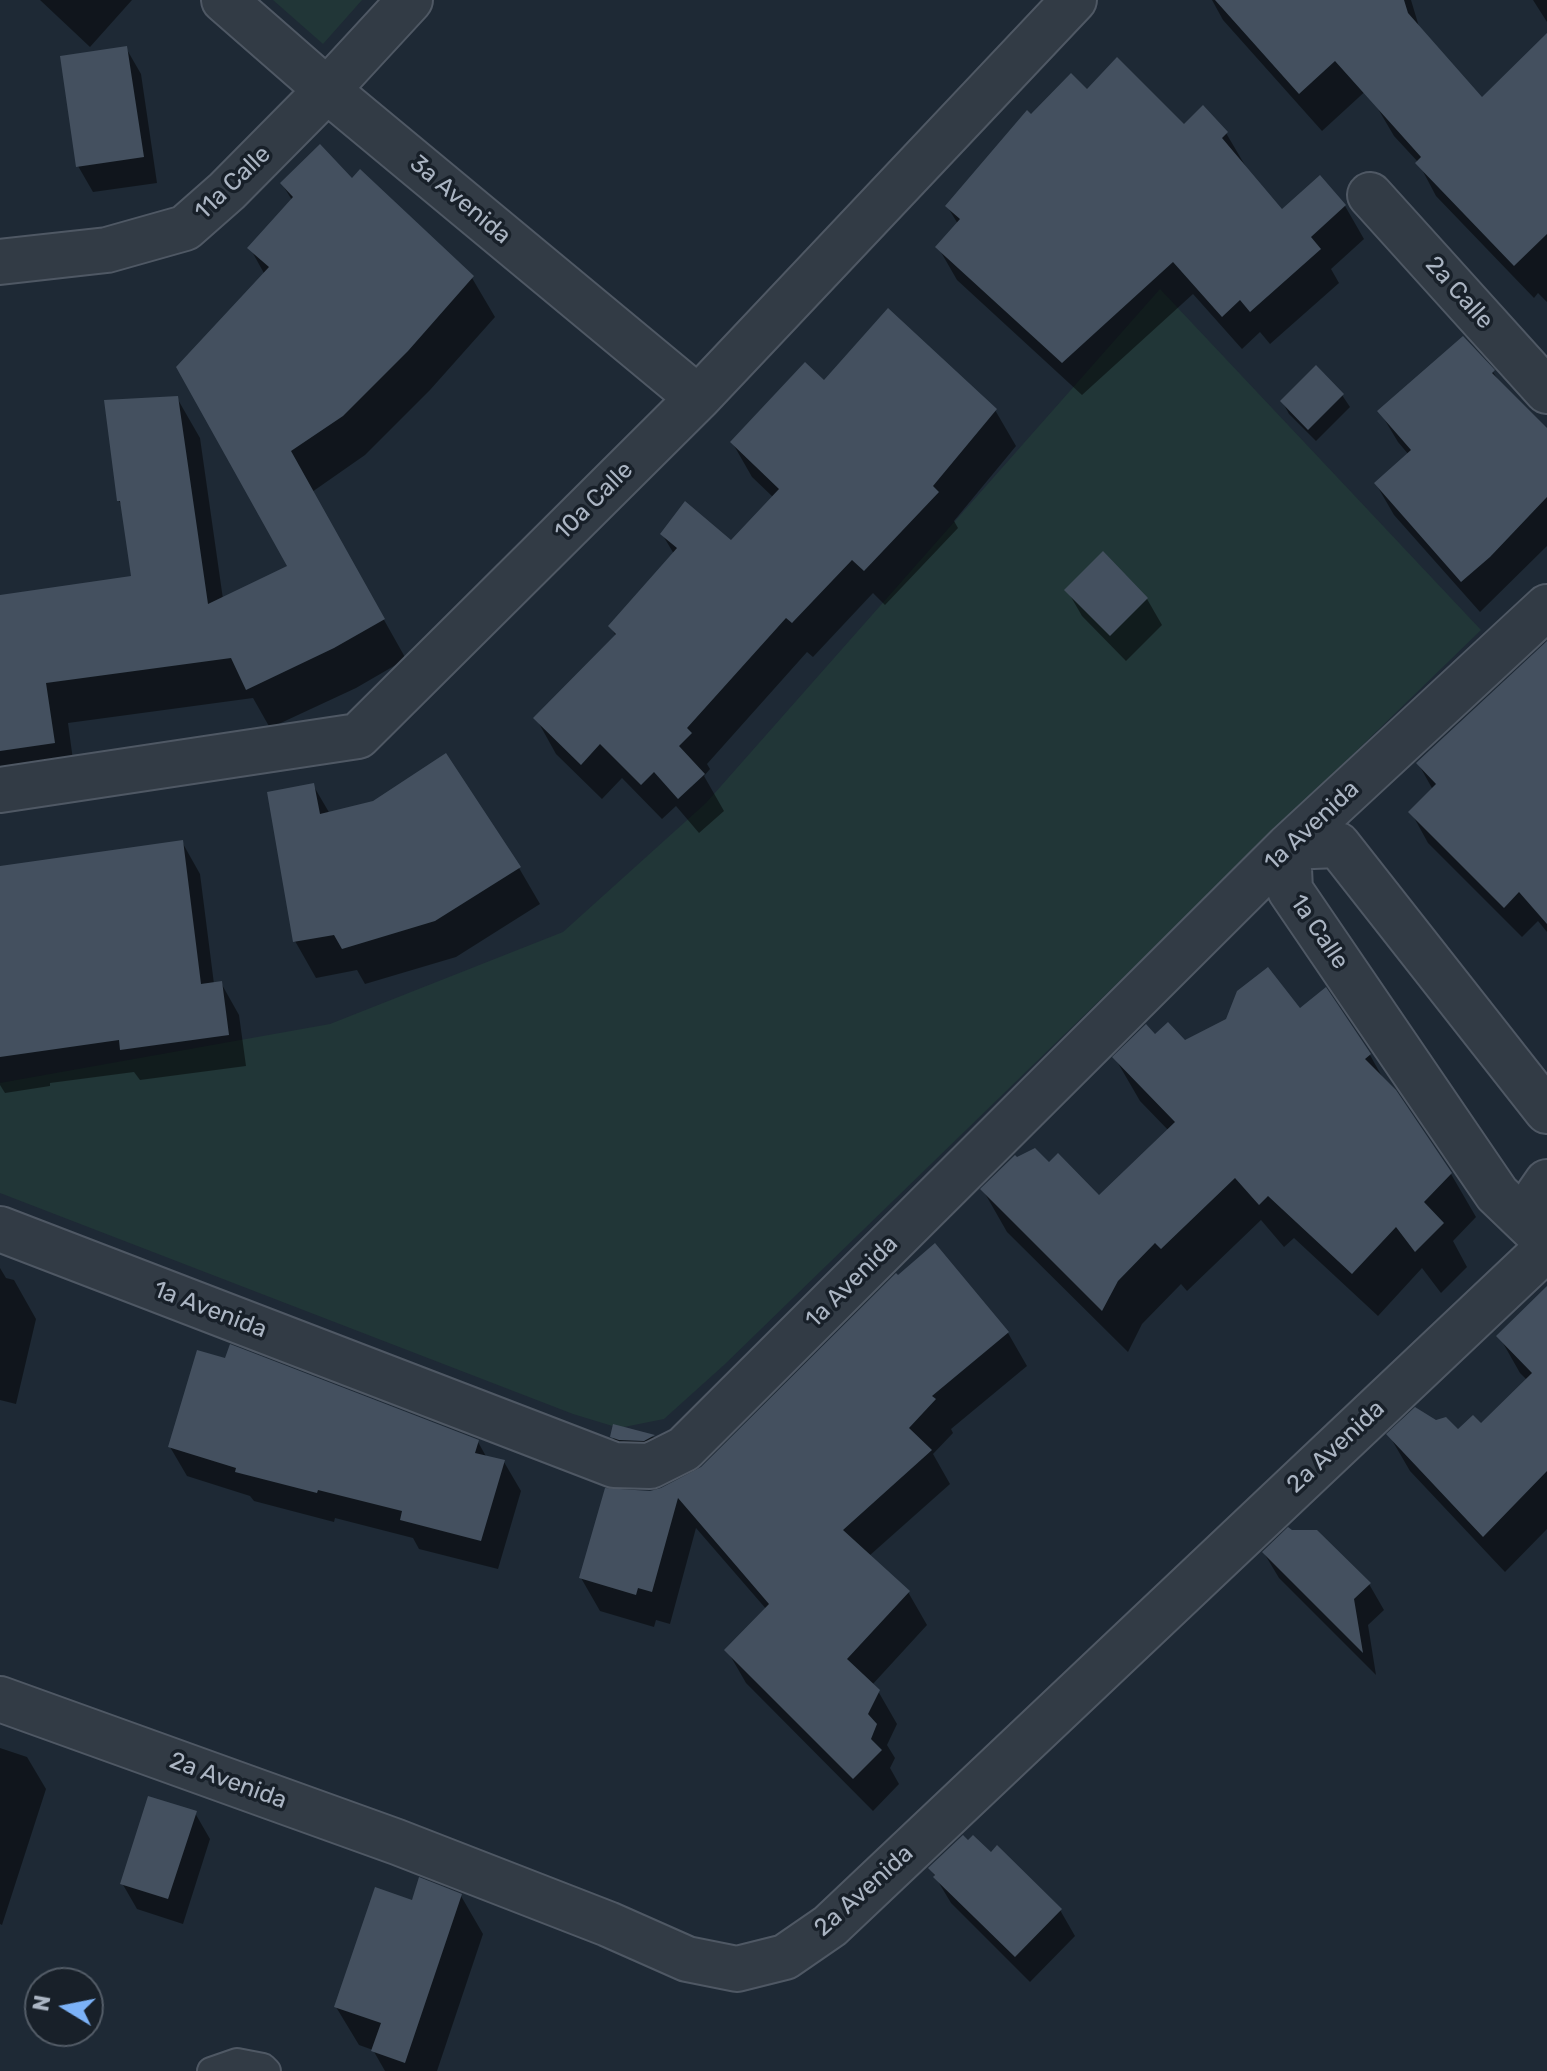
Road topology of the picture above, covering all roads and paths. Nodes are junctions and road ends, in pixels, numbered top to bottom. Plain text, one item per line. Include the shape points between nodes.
1 (224, 0) edge
2 (410, 0) edge
3 (1074, 0) edge
4 (327, 90) junction
5 (1370, 195) dead end
6 (0, 262) edge
7 (1547, 391) edge
8 (698, 398) junction
9 (1547, 607) edge
10 (0, 790) edge
11 (1288, 847) junction
12 (1547, 1111) edge
13 (1547, 1182) edge
14 (0, 1229) edge
15 (1547, 1244) edge
16 (0, 1699) edge
17 (211, 2071) edge
18 (267, 2071) edge

1 - 4 street, 3a Avenida
2 - 4 street, 11a Calle
3 - 8 street, 10a Calle
4 - 6 street, 11a Calle via 185,228 107,250
4 - 8 street, 3a Avenida
5 - 7 street, 2a Calle
8 - 10 street, 10a Calle via 358,736
9 - 11 street, 1a Avenida
11 - 12 street via 1338,845
11 - 14 street, 1a Avenida via 684,1449 650,1466 614,1465
11 - 15 street, 1a Calle via 1290,890 1497,1194
13 - 15 street via 1534,1209
15 - 16 street, 2a Avenida via 830,1926 785,1957 737,1969 687,1959 397,1842
17 - 18 lane via 237,2062

